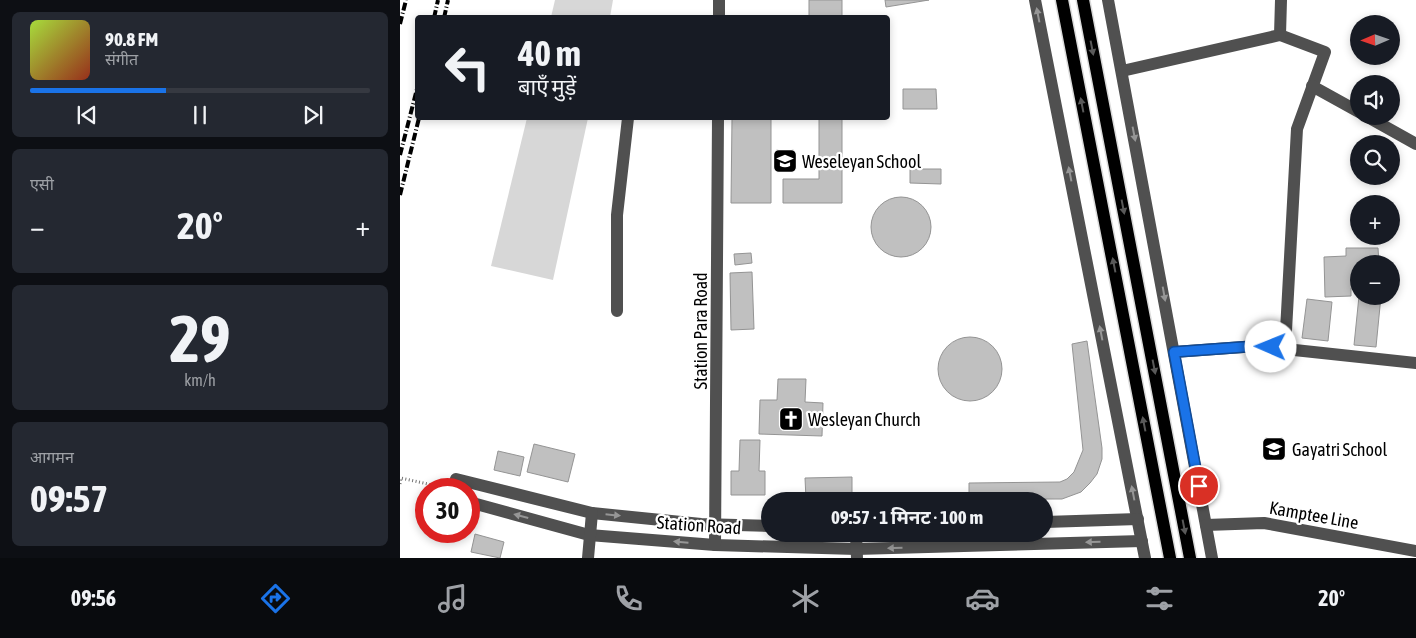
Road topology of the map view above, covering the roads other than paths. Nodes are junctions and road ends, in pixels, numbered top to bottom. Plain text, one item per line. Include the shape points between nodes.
1 (719, 0) edge
2 (1035, 0) edge
3 (1062, 0) edge
4 (1083, 0) edge
5 (1108, 0) edge
6 (1280, 0) edge
7 (719, 15) edge
8 (1280, 35) junction
9 (1122, 70) junction
10 (1312, 86) junction
11 (1350, 107) edge
12 (628, 120) edge
13 (718, 120) edge
14 (1382, 125) edge
15 (1416, 144) edge
16 (617, 311) dead end
17 (1285, 349) junction
18 (1174, 352) junction
19 (1416, 363) edge
20 (480, 485) edge
21 (480, 505) edge
22 (592, 513) junction
23 (1138, 519) junction
24 (1053, 522) edge
25 (715, 525) junction
26 (1206, 525) junction
27 (761, 526) edge
28 (589, 535) junction
29 (1142, 541) junction
30 (715, 545) junction
31 (1416, 551) edge
32 (856, 554) edge
33 (588, 558) edge
34 (1145, 558) edge
35 (1170, 558) edge
36 (1190, 558) edge
37 (1212, 558) edge

1 - 7 street
23 -> 2 street
35 -> 3 main road
4 -> 36 main road
5 - 9 street
6 - 8 street
8 - 9 street
8 - 10 street via 1324,52
9 -> 18 street
10 - 11 street
10 - 17 street via 1297,129
12 - 16 street via 616,214
13 - 25 street, Station Para Road
14 - 15 street
17 - 18 street via 1257,346
17 - 19 street
18 - 26 street
20 - 22 street, Station Road
28 -> 21 street, Station Road
22 -> 25 street, Station Road
22 - 28 street
23 - 24 street
23 - 29 street
25 - 27 street, Station Road
25 - 30 street, Station Para Road
26 - 31 street, Kamptee Line via 1264,523
26 - 37 street
30 -> 28 street, Station Road
28 - 33 street
29 -> 32 street, Station Road
29 - 34 street
30 - 32 street, Station Road

